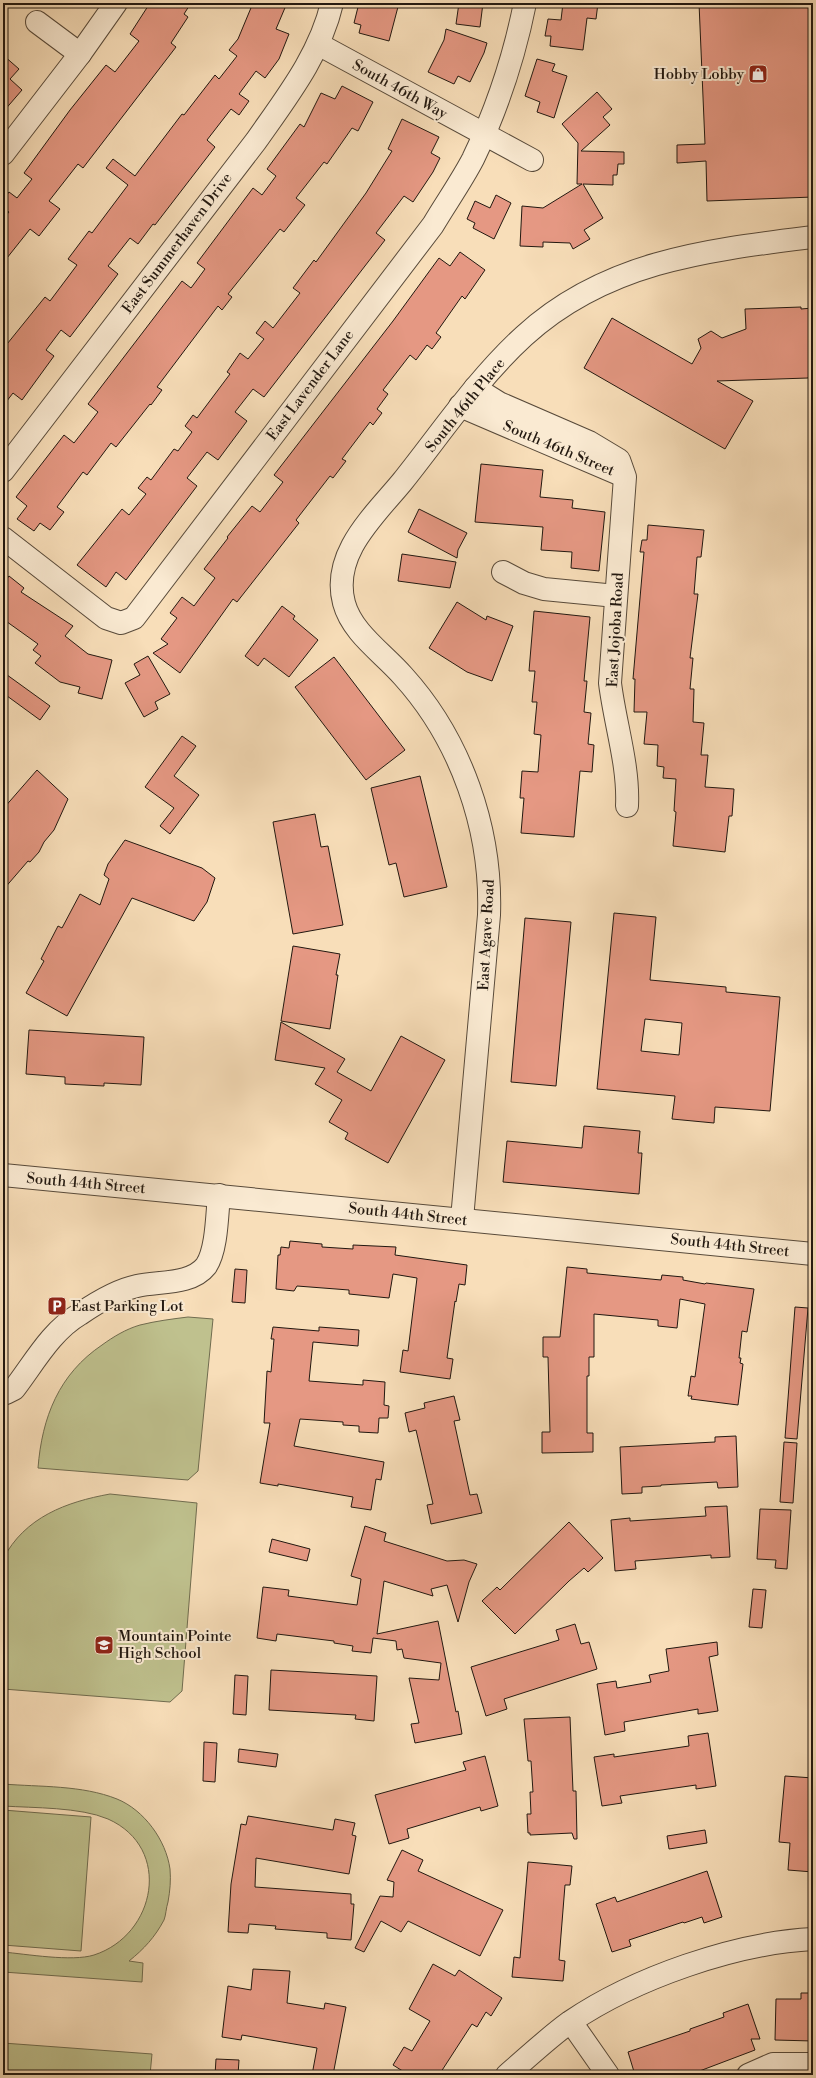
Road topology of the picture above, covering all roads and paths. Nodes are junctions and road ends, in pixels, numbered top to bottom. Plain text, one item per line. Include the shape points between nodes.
1 (116, 3) edge
2 (332, 3) edge
3 (525, 3) edge
4 (37, 22) dead end
5 (318, 44) junction
6 (80, 54) junction
7 (483, 134) junction
8 (3, 154) edge
9 (532, 160) dead end
10 (813, 237) edge
11 (475, 388) junction
12 (460, 406) junction
13 (3, 471) edge
14 (625, 477) junction
15 (3, 538) edge
16 (503, 572) dead end
17 (342, 573) joint
18 (616, 596) junction
19 (627, 806) dead end
20 (3, 1175) edge
21 (219, 1195) junction
22 (462, 1219) junction
23 (813, 1254) edge
24 (6, 1393) dead end
25 (813, 1939) edge
26 (570, 2022) junction
27 (813, 2064) edge
28 (507, 2075) edge
29 (608, 2075) edge
30 (748, 2075) edge

1 - 6 street
2 - 5 street, East Summerhaven Drive
3 - 7 street, East Lavender Lane via 512,60
4 - 6 street
5 - 7 street, South 46th Way
5 - 13 street, East Summerhaven Drive via 294,86 256,141
6 - 8 street
7 - 9 street
7 - 15 street, East Lavender Lane via 472,160 433,225 134,618 120,623 106,618
10 - 11 street, South 46th Place via 701,252 622,274 589,290 544,319
11 - 12 street, South 46th Place
11 - 14 street, South 46th Street via 499,402 589,442 619,460
12 - 14 street, South 46th Street via 612,469
12 - 17 street, South 46th Place via 358,538 347,555
14 - 18 street, East Jojoba Road
16 - 18 street via 524,583 544,589
17 - 22 street, East Agave Road via 341,586 348,616 405,677 426,704 462,768 482,830 490,891 490,915
18 - 19 street, East Jojoba Road via 610,683 628,786
20 - 21 street, South 44th Street
21 - 22 street, South 44th Street
21 - 24 street via 212,1252 206,1266 199,1272 172,1282 129,1289 79,1314 53,1337 14,1389
22 - 23 street, South 44th Street
25 - 26 street via 748,1947 669,1971
26 - 28 street
26 - 29 street
27 - 30 street via 773,2064

